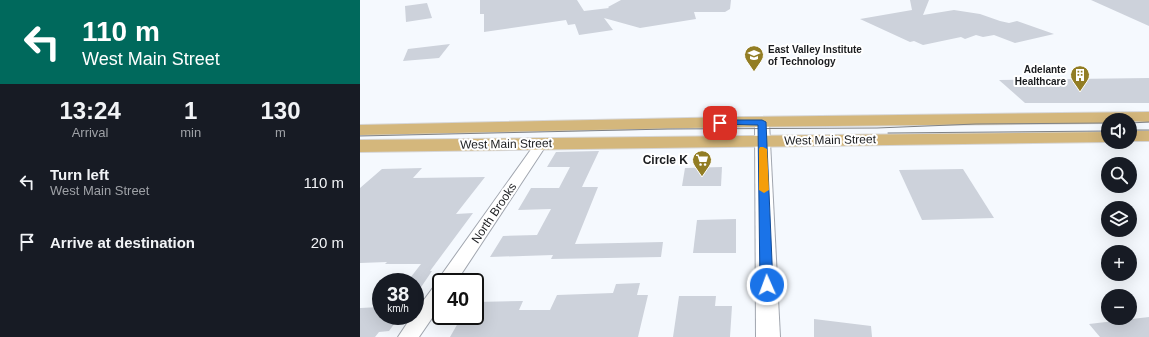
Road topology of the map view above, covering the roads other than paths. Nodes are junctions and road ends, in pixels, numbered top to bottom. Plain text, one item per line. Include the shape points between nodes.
1 (1149, 117) edge
2 (360, 130) edge
3 (763, 131) junction
4 (1101, 136) edge
5 (1137, 136) edge
6 (1149, 136) edge
7 (541, 144) junction
8 (360, 146) edge
9 (452, 273) edge
10 (432, 303) edge
11 (408, 337) edge
12 (768, 337) edge

1 - 3 main road, West Main Street
2 - 3 main road, West Main Street
3 - 4 main road, West Main Street
3 - 7 main road, West Main Street
3 - 12 street
5 - 6 main road
7 - 8 main road, West Main Street
7 - 9 street, North Brooks
10 - 11 street

